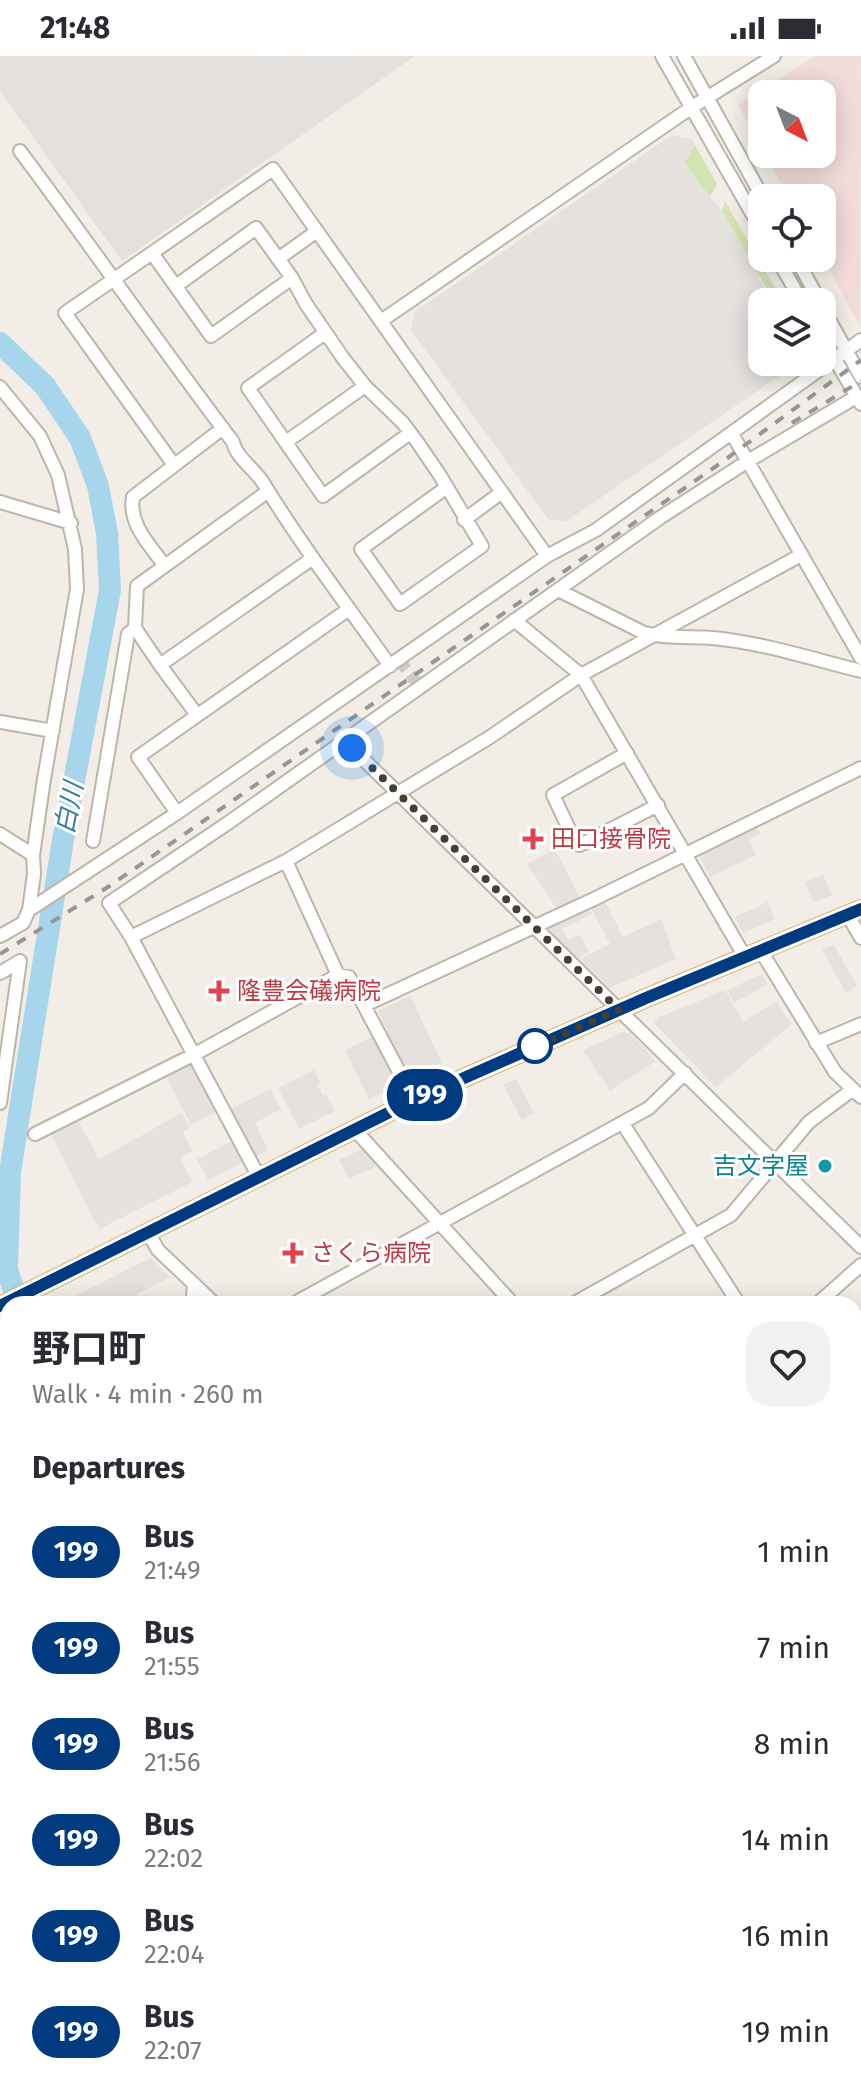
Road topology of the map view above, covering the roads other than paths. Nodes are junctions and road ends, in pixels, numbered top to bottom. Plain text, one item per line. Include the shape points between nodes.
1 (662, 56) edge
2 (684, 56) edge
3 (774, 56) edge
4 (709, 97) junction
5 (692, 107) junction
6 (20, 151) dead end
7 (756, 184) edge
8 (748, 206) edge
9 (317, 231) junction
10 (152, 253) junction
11 (278, 259) junction
12 (115, 278) junction
13 (292, 278) junction
14 (176, 286) junction
15 (381, 321) junction
16 (836, 332) edge
17 (325, 333) junction
18 (861, 340) edge
19 (846, 351) junction
20 (836, 358) edge
21 (836, 362) edge
22 (811, 376) edge
23 (861, 377) edge
24 (365, 386) junction
25 (0, 387) edge
26 (859, 401) edge
27 (223, 428) junction
28 (410, 433) junction
29 (732, 434) junction
30 (286, 442) junction
31 (748, 461) junction
32 (174, 465) junction
33 (447, 487) junction
34 (267, 492) junction
35 (502, 492) junction
36 (0, 502) edge
37 (464, 520) junction
38 (71, 523) junction
39 (801, 555) junction
40 (547, 556) junction
41 (313, 558) junction
42 (164, 565) junction
43 (558, 590) junction
44 (349, 609) junction
45 (514, 620) junction
46 (135, 628) junction
47 (656, 636) junction
48 (861, 658) edge
49 (160, 665) junction
50 (390, 666) junction
51 (861, 671) edge
52 (581, 675) junction
53 (197, 715) junction
54 (0, 722) edge
55 (53, 731) junction
56 (348, 737) junction
57 (627, 753) junction
58 (861, 768) edge
59 (398, 793) junction
60 (658, 805) junction
61 (177, 813) junction
62 (0, 834) edge
63 (93, 841) dead end
64 (687, 854) junction
65 (33, 855) junction
66 (286, 861) junction
67 (32, 907) junction
68 (854, 911) edge
69 (534, 926) junction
70 (0, 936) edge
71 (131, 937) junction
72 (861, 938) edge
73 (753, 954) junction
74 (0, 973) edge
75 (338, 975) junction
76 (365, 1005) junction
77 (619, 1010) junction
78 (861, 1024) edge
79 (816, 1043) junction
80 (4, 1046) edge
81 (195, 1054) junction
82 (685, 1073) junction
83 (857, 1094) edge
84 (414, 1100) junction
85 (0, 1103) edge
86 (623, 1124) junction
87 (356, 1131) junction
88 (35, 1134) dead end
89 (773, 1163) junction
90 (260, 1179) junction
91 (441, 1224) junction
92 (149, 1234) junction
93 (696, 1235) junction
94 (861, 1247) edge
95 (861, 1265) edge
96 (194, 1285) junction
97 (21, 1296) edge
98 (193, 1296) edge
99 (206, 1296) edge
100 (308, 1296) edge
101 (506, 1296) edge
102 (587, 1296) edge
103 (734, 1296) edge
104 (826, 1296) edge

1 - 5 street
2 - 4 street
3 - 4 street
4 - 5 street
4 - 7 street
5 - 8 street
5 - 15 street
6 - 12 street
9 - 10 street via 273,169
9 - 11 street
9 - 15 street
10 - 12 street
10 - 14 street
11 - 13 street
11 - 14 street via 256,228
12 - 27 street
12 - 32 street via 65,313
13 - 14 street via 211,336
13 - 17 street
15 - 35 street
16 - 19 street
17 - 24 street
17 - 30 street via 248,388
18 - 19 street
19 - 20 street
19 - 23 street
21 - 26 street
22 - 29 street
24 - 28 street
24 - 30 street
25 - 38 street via 40,436
26 - 31 street
27 - 32 street
27 - 34 street
28 - 30 street via 323,496
28 - 33 street
29 - 31 street
29 - 40 street via 596,530
31 - 39 street
31 - 43 street
32 - 42 street via 133,497 131,507 136,525
33 - 37 street
33 - 37 street via 361,549 400,604 482,546
34 - 41 street
34 - 42 street
35 - 37 street
35 - 40 street
36 - 38 street
38 - 55 street via 77,589
39 - 47 street
39 - 48 street
40 - 50 street
41 - 44 street
41 - 49 street
42 - 46 street via 137,586
43 - 45 street
43 - 47 street
44 - 50 street
44 - 53 street
45 - 52 street
45 - 56 street
46 - 49 street
46 - 63 street via 128,634
47 - 51 street via 769,646
47 - 52 street
49 - 53 street
50 - 61 street
52 - 57 street
52 - 59 street
53 - 61 street via 138,757
54 - 55 street
55 - 65 street
56 - 59 street via 356,752
56 - 71 street via 109,903
57 - 60 street
57 - 60 street via 553,795 576,844
58 - 64 street
59 - 66 street
59 - 69 street
60 - 64 street
61 - 67 street
62 - 65 street
64 - 69 street
64 - 73 street
65 - 67 street
66 - 71 street
66 - 75 street
67 - 70 street via 23,923
68 - 72 street
68 - 73 main road
69 - 76 street
69 - 77 street
71 - 81 street
73 - 77 main road
73 - 79 street
74 - 80 street via 20,961
75 - 76 street via 349,977
75 - 81 street
76 - 84 street
77 - 82 street
77 - 84 main road
78 - 79 street
79 - 83 street
80 - 85 street
81 - 88 street
81 - 90 street
82 - 86 street via 649,1108
82 - 89 street
83 - 89 street via 809,1122
84 - 87 main road
86 - 91 street
86 - 93 street
87 - 90 main road
87 - 91 street
89 - 93 street via 731,1215
89 - 94 street
90 - 92 main road
91 - 100 street
91 - 101 street
92 - 96 street
92 - 97 main road
93 - 102 street
93 - 103 street
95 - 104 street
96 - 98 street
96 - 99 street

